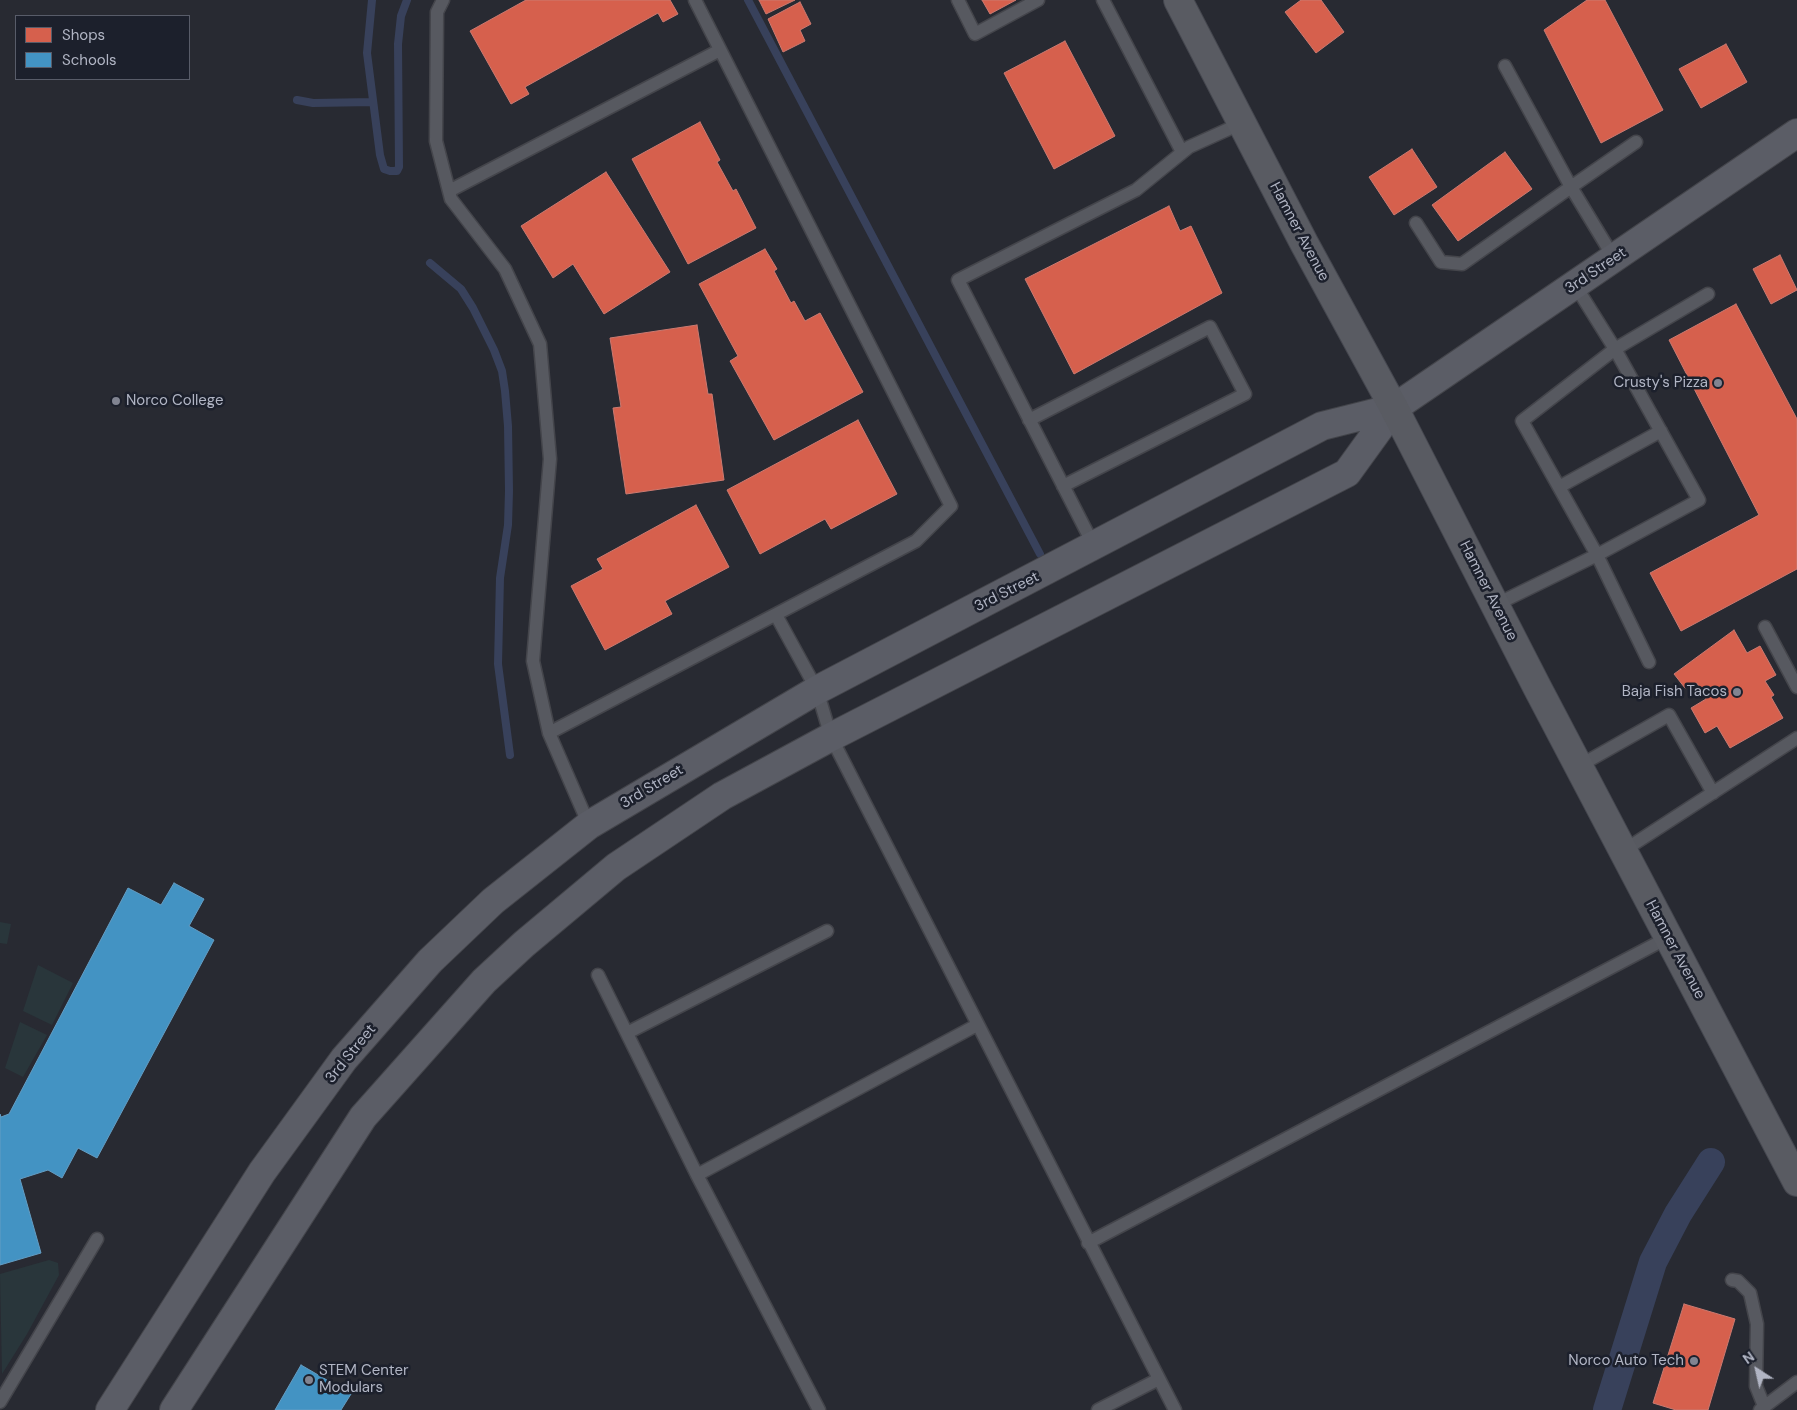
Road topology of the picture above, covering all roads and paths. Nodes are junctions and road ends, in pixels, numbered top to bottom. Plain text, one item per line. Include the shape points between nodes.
1 (443, 0) edge
2 (695, 0) edge
3 (958, 0) edge
4 (1038, 0) edge
5 (1103, 0) edge
6 (1178, 0) edge
7 (720, 50) junction
8 (1506, 66) dead end
9 (1242, 123) junction
10 (1797, 133) edge
11 (1636, 142) dead end
12 (1182, 152) junction
13 (1571, 187) junction
14 (449, 191) junction
15 (1416, 223) dead end
16 (1614, 258) junction
17 (1575, 285) junction
18 (1708, 294) dead end
19 (1615, 349) junction
20 (1394, 408) junction
21 (1029, 420) junction
22 (1661, 431) junction
23 (1063, 486) junction
24 (1559, 487) junction
25 (1094, 546) junction
26 (1597, 555) junction
27 (1495, 605) junction
28 (776, 615) junction
29 (1765, 627) dead end
30 (1648, 662) dead end
31 (1797, 687) edge
32 (816, 690) junction
33 (549, 733) junction
34 (831, 737) junction
35 (1797, 738) edge
36 (1579, 766) junction
37 (1712, 793) junction
38 (590, 825) junction
39 (1623, 851) junction
40 (827, 931) dead end
41 (1668, 937) junction
42 (598, 975) dead end
43 (978, 1025) junction
44 (627, 1033) junction
45 (697, 1175) junction
46 (1795, 1175) edge
47 (97, 1239) dead end
48 (1088, 1243) junction
49 (1732, 1280) dead end
50 (1159, 1379) junction
51 (1797, 1382) edge
52 (0, 1402) edge
53 (1762, 1408) edge
54 (110, 1410) edge
55 (174, 1410) edge
56 (819, 1410) edge
57 (1098, 1410) edge
58 (1175, 1410) edge

1 - 14 lane via 437,12 436,141
2 - 7 lane
3 - 4 lane via 975,34
5 - 12 lane
6 - 9 main road, Hamner Avenue
7 - 14 lane
7 - 28 lane via 951,506 916,541
8 - 13 lane
9 - 12 lane
9 - 20 main road, Hamner Avenue
10 - 16 street, 3rd Street
11 - 13 lane
12 - 21 lane via 1136,190 958,280
13 - 15 lane via 1462,264 1441,262
13 - 16 lane
14 - 33 lane via 451,199 504,269 540,344 550,459 533,662
16 - 17 street, 3rd Street
17 - 19 lane
17 - 20 street, 3rd Street
18 - 19 lane
19 - 22 lane
19 - 24 lane via 1522,421
20 - 25 street, 3rd Street via 1322,426
20 - 27 main road, Hamner Avenue
20 - 34 street, 3rd Street via 1347,473
21 - 23 lane
21 - 23 lane via 1210,327 1241,385 1245,394
22 - 24 lane
22 - 26 lane via 1699,500
23 - 25 lane
24 - 26 lane
25 - 32 street, 3rd Street
26 - 27 lane
26 - 30 lane
27 - 36 main road, Hamner Avenue
28 - 32 lane
28 - 33 lane
29 - 31 lane
32 - 34 lane
32 - 38 street, 3rd Street
33 - 38 lane
34 - 43 lane
34 - 55 street, 3rd Street via 722,796 616,867 484,981 363,1116
35 - 37 lane
36 - 37 lane via 1669,715
36 - 39 main road, Hamner Avenue
37 - 39 lane
38 - 54 street, 3rd Street via 493,901 430,961 344,1059 262,1172
39 - 41 main road, Hamner Avenue
40 - 44 lane
41 - 46 main road, Hamner Avenue
41 - 48 lane
42 - 44 lane
43 - 45 lane
43 - 48 lane
44 - 45 lane
45 - 56 lane
47 - 52 lane
48 - 50 lane
49 - 53 lane via 1738,1281 1750,1293 1757,1324 1756,1386
50 - 57 lane
50 - 58 lane
51 - 53 lane

